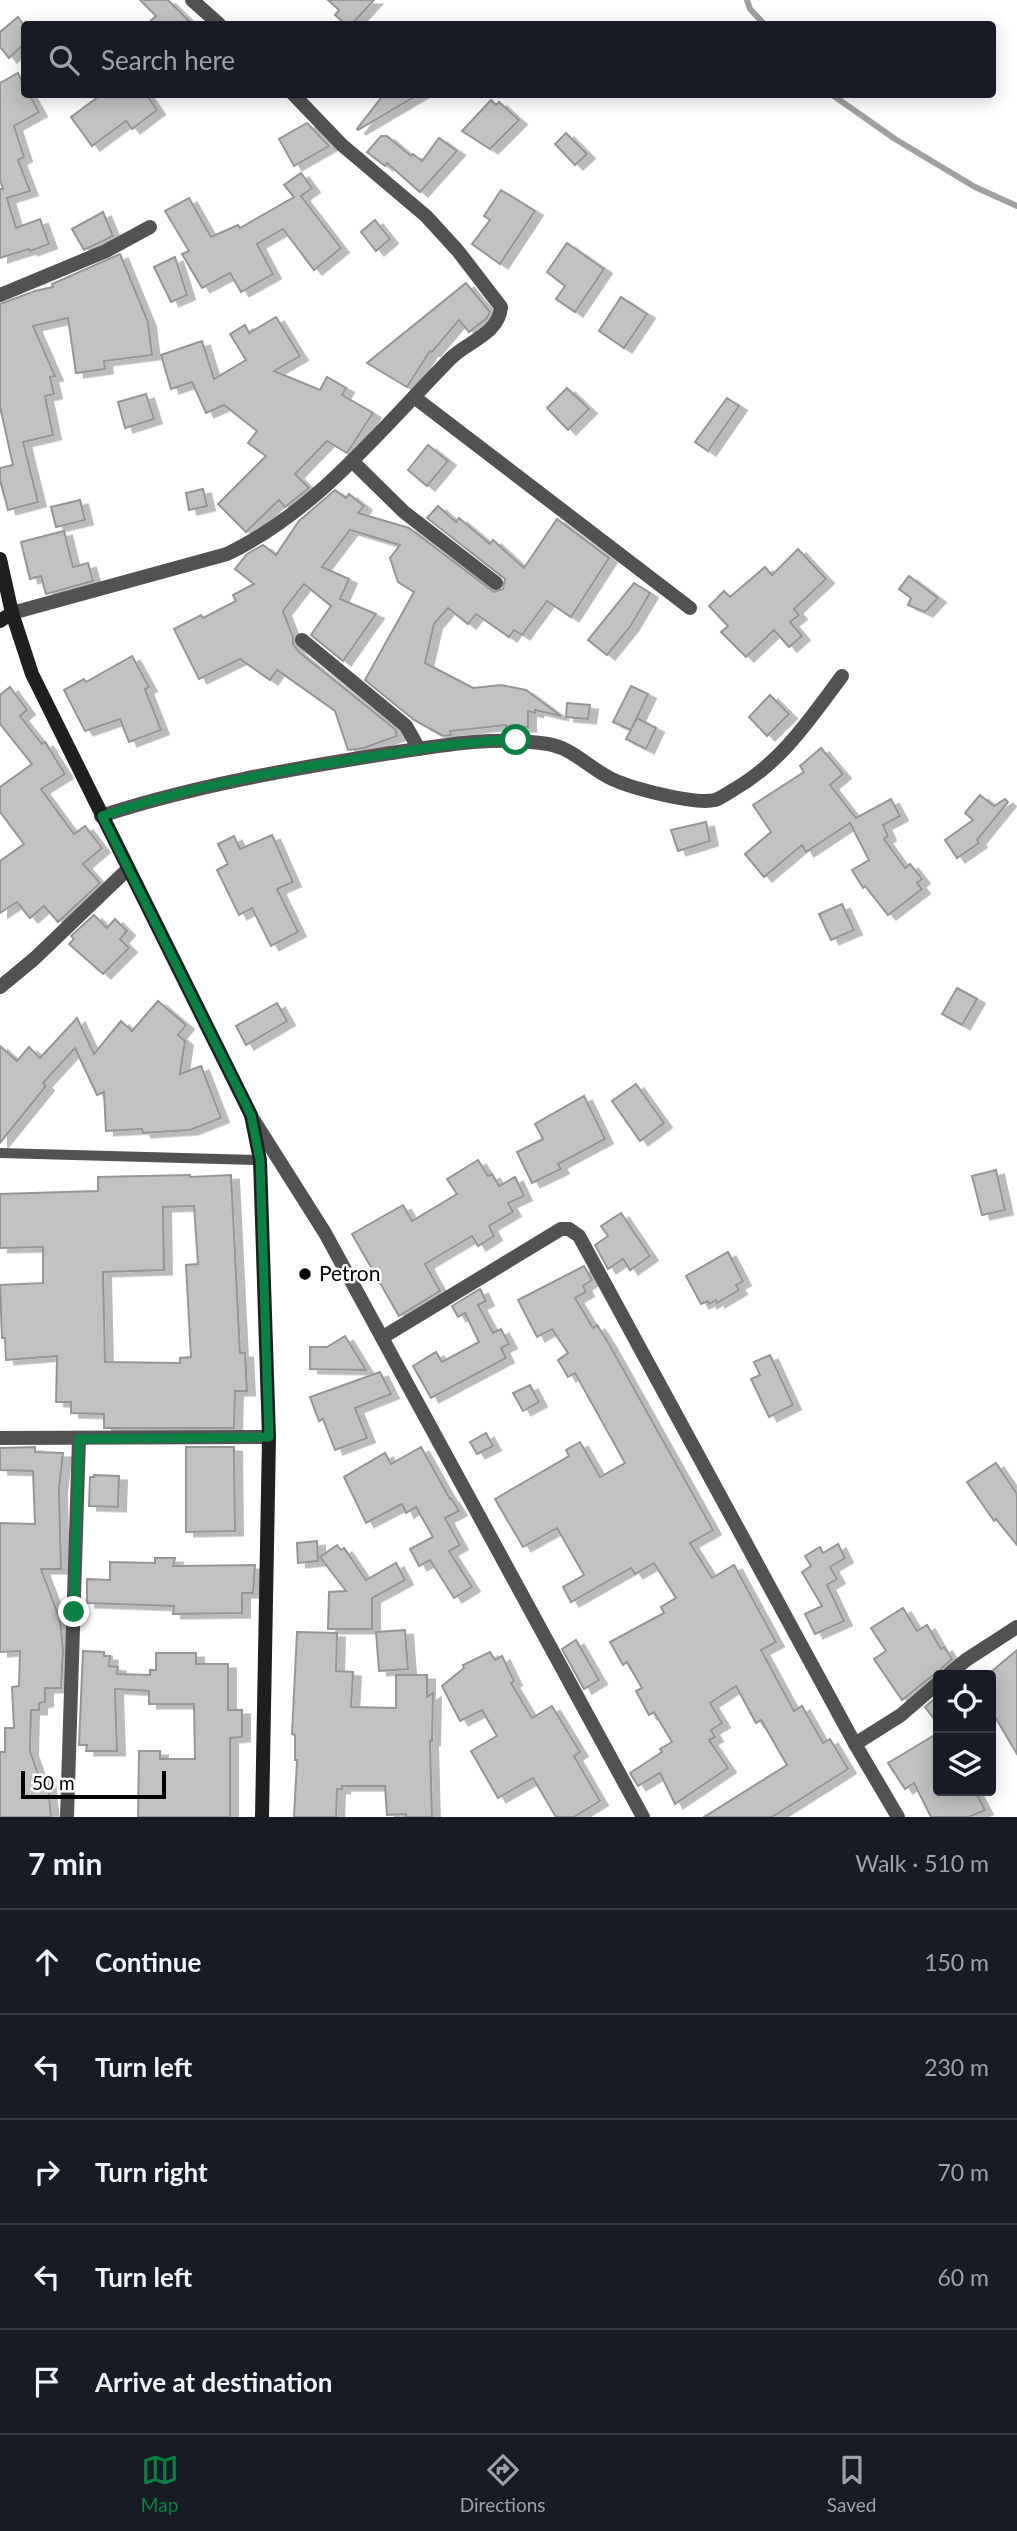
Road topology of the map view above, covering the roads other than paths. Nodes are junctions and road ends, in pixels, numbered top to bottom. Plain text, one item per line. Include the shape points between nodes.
1 (192, 0) edge
2 (216, 21) edge
3 (297, 98) edge
4 (150, 227) dead end
5 (0, 295) edge
6 (414, 397) junction
7 (352, 461) junction
8 (0, 559) edge
9 (496, 583) dead end
10 (690, 608) dead end
11 (6, 617) edge
12 (302, 640) dead end
13 (842, 676) dead end
14 (419, 749) junction
15 (102, 816) junction
16 (128, 869) junction
17 (0, 987) edge
18 (251, 1115) junction
19 (0, 1153) edge
20 (260, 1160) junction
21 (383, 1337) junction
22 (269, 1437) junction
23 (0, 1438) edge
24 (79, 1439) junction
25 (1017, 1627) edge
26 (954, 1670) edge
27 (933, 1687) edge
28 (855, 1744) junction
29 (67, 1817) edge
30 (262, 1817) edge
31 (643, 1817) edge
32 (898, 1817) edge

1 - 2 street
3 - 6 street via 342,145 426,216 501,307 497,323 453,356
4 - 5 street via 107,251
6 - 7 street
6 - 10 street
7 - 9 street via 404,512
7 - 11 street via 309,499 227,554
8 - 11 main road
11 - 15 main road
12 - 14 street via 405,726
13 - 14 street via 792,743 746,783 715,800 688,799 611,779 551,744 479,741
14 - 15 street via 294,768 154,799
15 - 16 main road
16 - 17 street
16 - 18 main road
18 - 20 main road
18 - 21 street
19 - 20 lane
20 - 22 main road
21 - 28 street via 561,1229 574,1231
21 - 31 street
22 - 24 street
22 - 30 main road
23 - 24 street
24 - 29 street
25 - 26 street
27 - 28 street via 901,1715
28 - 32 street

